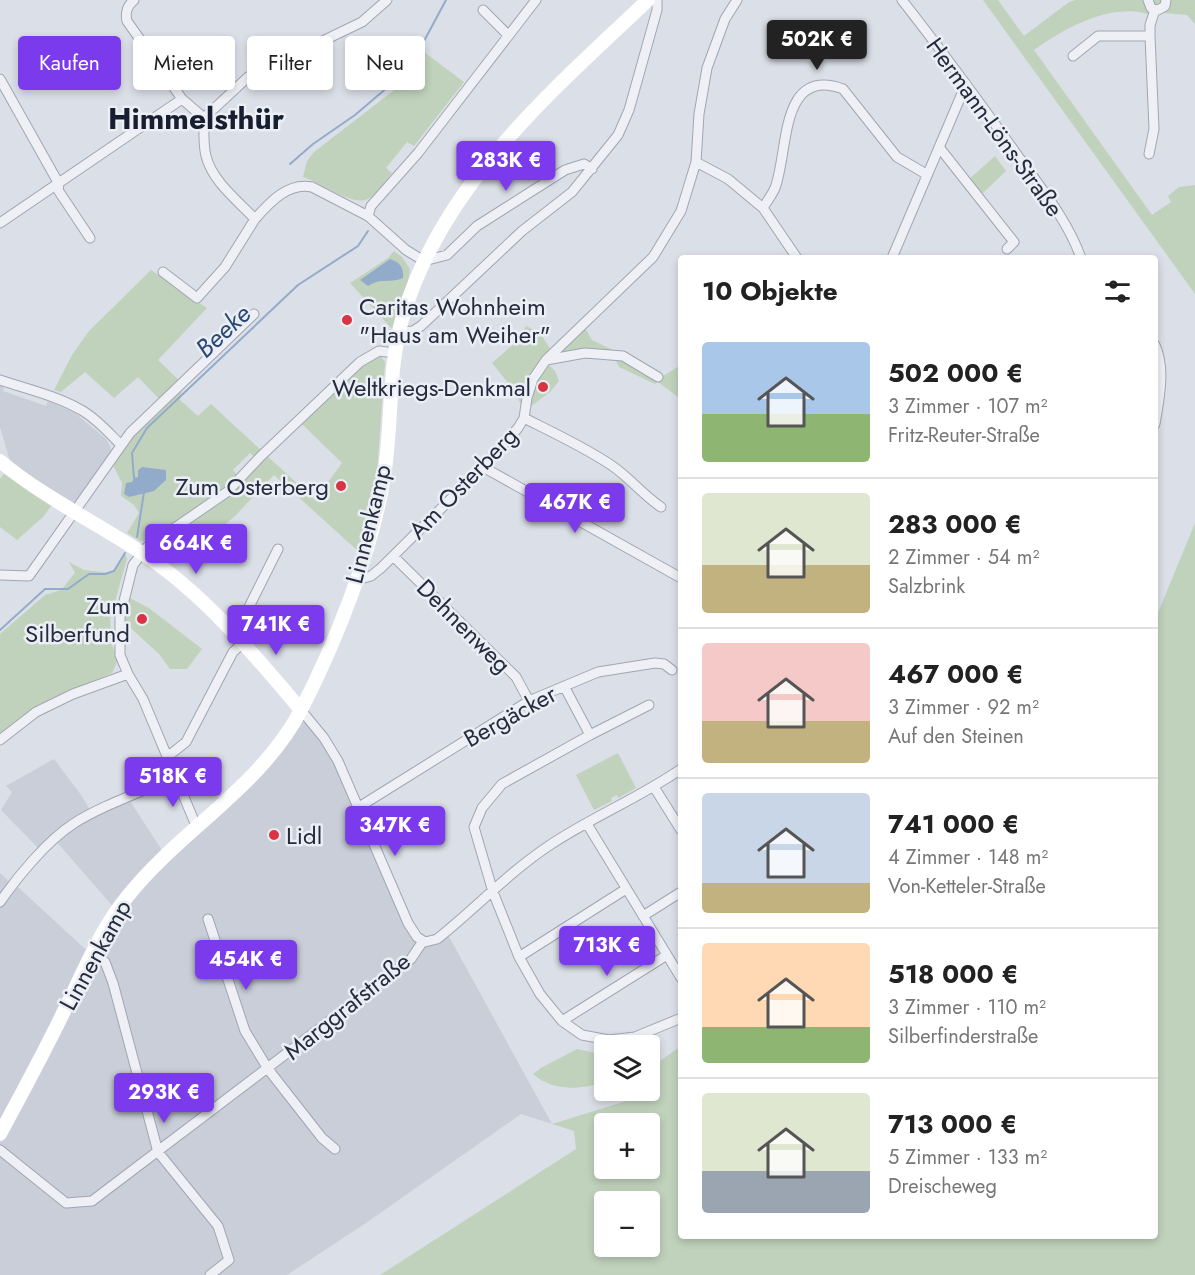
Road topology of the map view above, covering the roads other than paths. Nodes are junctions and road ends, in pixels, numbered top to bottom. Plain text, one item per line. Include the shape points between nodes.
1 (134, 0) edge
2 (387, 0) edge
3 (536, 0) edge
4 (648, 0) edge
5 (657, 0) edge
6 (737, 0) edge
7 (902, 0) edge
8 (1148, 0) edge
9 (1166, 0) edge
10 (483, 10) dead end
11 (1155, 10) junction
12 (508, 35) junction
13 (1150, 36) junction
14 (1073, 56) dead end
15 (0, 79) edge
16 (966, 84) junction
17 (182, 99) junction
18 (204, 118) junction
19 (939, 147) junction
20 (1149, 153) dead end
21 (696, 162) junction
22 (591, 169) junction
23 (926, 174) junction
24 (58, 184) junction
25 (763, 208) junction
26 (368, 216) junction
27 (255, 219) junction
28 (0, 223) edge
29 (90, 238) dead end
30 (1007, 249) dead end
31 (795, 255) edge
32 (893, 255) edge
33 (1080, 255) edge
34 (424, 261) junction
35 (163, 272) dead end
36 (254, 314) dead end
37 (399, 332) junction
38 (395, 353) junction
39 (546, 360) junction
40 (1158, 361) edge
41 (658, 377) dead end
42 (0, 380) edge
43 (1158, 404) edge
44 (524, 418) junction
45 (121, 445) junction
46 (1, 464) edge
47 (483, 467) junction
48 (661, 507) dead end
49 (76, 512) junction
50 (278, 549) dead end
51 (142, 553) junction
52 (393, 556) junction
53 (0, 576) edge
54 (678, 576) edge
55 (357, 580) junction
56 (232, 631) junction
57 (243, 643) junction
58 (672, 670) dead end
59 (128, 674) junction
60 (564, 686) junction
61 (529, 701) junction
62 (648, 705) dead end
63 (301, 710) junction
64 (590, 735) junction
65 (0, 740) edge
66 (167, 757) junction
67 (678, 771) edge
68 (175, 777) junction
69 (654, 787) junction
70 (359, 807) junction
71 (587, 824) junction
72 (678, 825) edge
73 (197, 828) junction
74 (626, 889) junction
75 (493, 892) junction
76 (678, 894) edge
77 (0, 902) edge
78 (643, 916) junction
79 (208, 919) dead end
80 (423, 941) junction
81 (92, 952) junction
82 (667, 955) junction
83 (519, 957) junction
84 (678, 973) edge
85 (678, 1019) edge
86 (562, 1021) junction
87 (268, 1069) junction
88 (0, 1134) edge
89 (335, 1149) dead end
90 (0, 1150) edge
91 (158, 1152) junction
92 (210, 1275) edge

1 - 17 street via 125,14 127,21
2 - 18 street via 362,22 248,77
3 - 12 street
4 - 34 main road, Linnenkamp via 543,100 487,161 448,217
5 - 22 street via 625,123
6 - 21 street via 725,19 707,68
7 - 16 street, Hermann-Löns-Straße
8 - 11 street
9 - 11 street via 1163,8
10 - 12 street
11 - 13 street
12 - 26 street via 418,153 371,206
13 - 14 street via 1098,36
13 - 20 street via 1154,129
15 - 24 street
16 - 19 street
16 - 33 street, Hermann-Löns-Straße via 1042,189
17 - 18 street
17 - 24 street
18 - 27 street via 206,157 214,174
19 - 23 street
19 - 30 street via 1014,242
21 - 25 street via 728,179
21 - 39 street via 681,211 653,256
22 - 34 street via 584,164 564,170 477,226 447,255
22 - 37 street via 561,203 522,231 425,322 413,331
23 - 25 street via 897,157 843,89 814,85 802,93 792,111 775,188
23 - 32 street
24 - 28 street
24 - 29 street via 58,190
25 - 31 street
26 - 27 street via 302,185 270,203
26 - 34 street
27 - 35 street via 225,267 197,298
34 - 37 main road, Linnenkamp
36 - 45 street
37 - 38 main road, Linnenkamp
38 - 51 street via 379,351 360,363 227,492
38 - 55 main road, Linnenkamp via 383,480
39 - 41 street via 585,353 623,356
39 - 44 street via 533,379
40 - 43 street
42 - 45 street via 79,409
44 - 47 street, Am Osterberg
44 - 48 street, Am Osterberg via 613,466
45 - 49 street
46 - 49 main road
47 - 52 street, Am Osterberg
47 - 54 street
49 - 51 main road
49 - 53 street via 29,576
50 - 56 street via 242,621
51 - 56 main road
51 - 59 street via 133,565 120,617 120,655
52 - 55 street, Am Osterberg via 375,573
52 - 61 street, Dehnenweg via 516,677
55 - 63 main road, Linnenkamp
56 - 57 main road
57 - 63 main road
57 - 66 street via 233,652 186,742
58 - 60 street, Bergäcker via 655,663 626,667 598,672
59 - 65 street via 36,712
59 - 66 street
60 - 61 street, Bergäcker
60 - 64 street
61 - 70 street, Bergäcker
62 - 64 street
63 - 70 street via 329,746
63 - 73 main road, Linnenkamp via 289,732 256,773
64 - 75 street via 502,784 482,808 474,827
66 - 68 street
67 - 69 street
68 - 73 street
68 - 77 street via 67,828
69 - 71 street
69 - 72 street
70 - 80 street via 408,923
71 - 74 street
71 - 75 street via 547,847
73 - 81 main road, Linnenkamp via 126,897
74 - 78 street
74 - 83 street
75 - 80 street via 437,939
75 - 83 street
76 - 78 street
78 - 82 street
79 - 87 street via 245,1031
80 - 87 street, Marggrafstraße via 411,959
81 - 88 main road, Linnenkamp
81 - 91 street via 105,962 113,983
82 - 84 street
82 - 86 street
83 - 86 street via 540,994
85 - 86 street via 635,1037 609,1040 582,1035
87 - 89 street, Marggrafstraße
87 - 91 street, Marggrafstraße
90 - 91 street, Marggrafstraße via 66,1203 92,1202
91 - 92 street via 218,1226 229,1260

